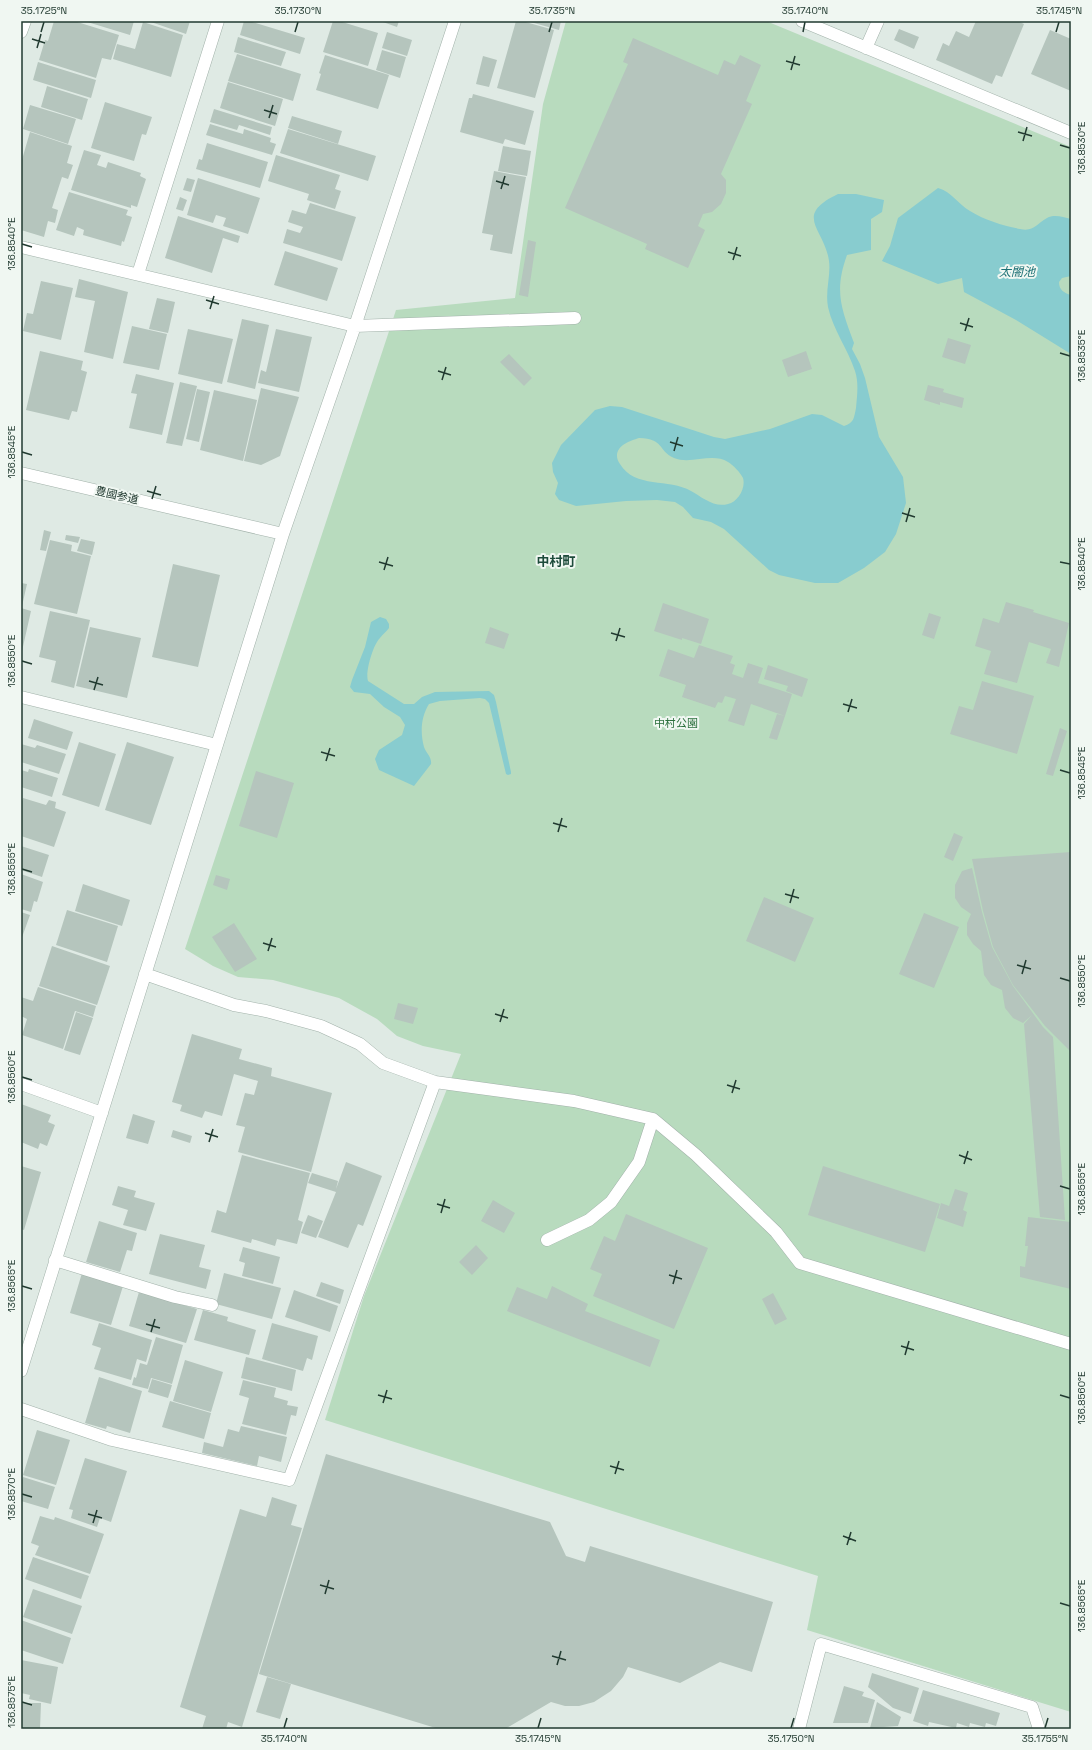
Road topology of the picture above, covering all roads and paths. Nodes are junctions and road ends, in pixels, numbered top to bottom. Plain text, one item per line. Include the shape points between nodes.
1 (25, 21) edge
2 (218, 21) edge
3 (455, 21) edge
4 (802, 21) edge
5 (878, 21) edge
6 (21, 32) edge
7 (866, 48) junction
8 (1071, 133) edge
9 (21, 247) edge
10 (138, 274) junction
11 (575, 318) dead end
12 (355, 326) junction
13 (21, 472) edge
14 (283, 534) junction
15 (21, 697) edge
16 (217, 744) junction
17 (145, 974) junction
18 (435, 1082) junction
19 (21, 1084) edge
20 (102, 1112) junction
21 (653, 1120) junction
22 (547, 1240) dead end
23 (55, 1260) junction
24 (212, 1305) dead end
25 (1071, 1344) edge
26 (21, 1371) edge
27 (21, 1409) edge
28 (799, 1729) edge
29 (1039, 1729) edge

1 - 6 street
2 - 10 street
3 - 12 street
4 - 7 street
5 - 7 street
7 - 8 street
9 - 10 street
10 - 12 street
11 - 12 street
12 - 14 street
13 - 14 street, 豊國参道
14 - 16 street
15 - 16 street
16 - 17 street
17 - 18 street via 234,1005 321,1026 360,1044 383,1063
17 - 20 street
18 - 21 street via 574,1101
18 - 27 street via 288,1480 112,1440
19 - 20 street
20 - 23 street
21 - 22 street via 640,1162 611,1202 589,1220
21 - 25 street via 696,1155 776,1232 800,1263
23 - 24 street via 175,1297
23 - 26 street
28 - 29 street via 822,1644 1032,1707

